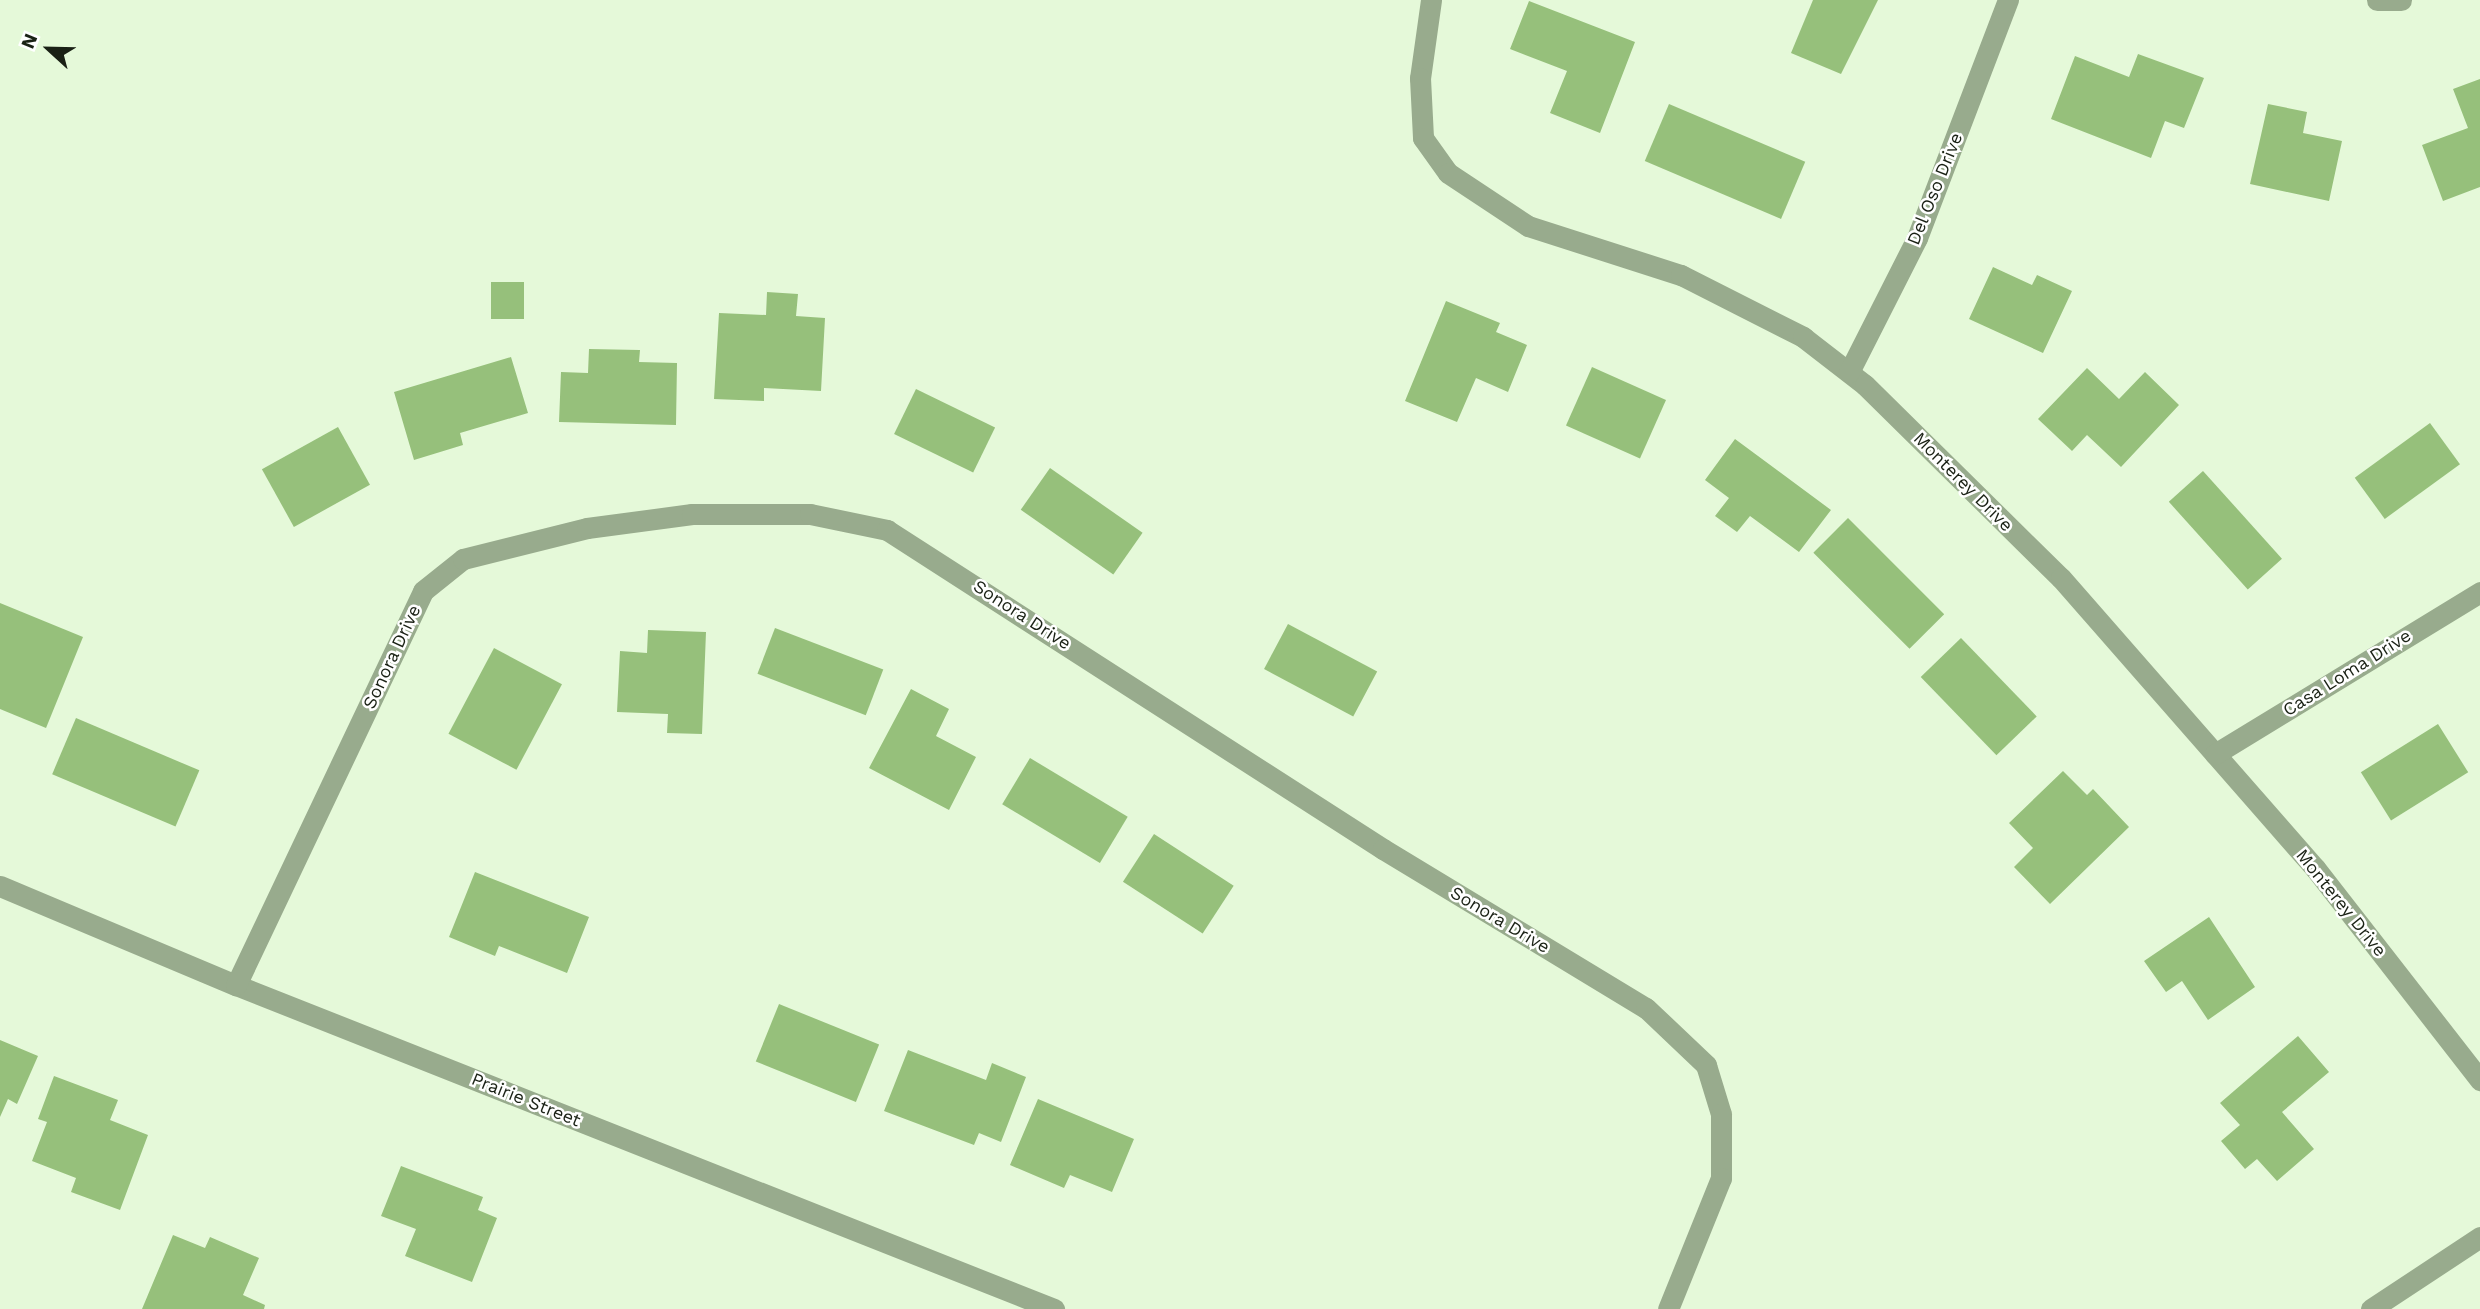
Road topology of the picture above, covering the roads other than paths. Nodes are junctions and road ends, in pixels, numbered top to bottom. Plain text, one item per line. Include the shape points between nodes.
1 (1431, 0) edge
2 (2008, 0) edge
3 (2377, 0) edge
4 (2401, 0) edge
5 (1849, 372) junction
6 (2480, 592) edge
7 (2215, 754) junction
8 (0, 886) edge
9 (236, 985) junction
10 (2480, 1080) edge
11 (2480, 1237) edge
12 (1054, 1309) edge
13 (1668, 1309) edge
14 (2371, 1309) edge

1 - 5 street, Monterey Drive via 1420,78 1423,138 1448,173 1528,226 1681,275 1803,337
2 - 5 street, Del Oso Drive via 1917,238
3 - 4 street
5 - 7 street, Monterey Drive via 2061,578
6 - 7 street, Casa Loma Drive
7 - 10 street, Monterey Drive via 2315,868
8 - 9 street, Prairie Street
9 - 12 street, Prairie Street
9 - 13 street, Sonora Drive via 424,591 463,559 587,528 692,513 810,514 887,530 1382,849 1646,1008 1706,1065 1721,1114 1721,1178
11 - 14 street

